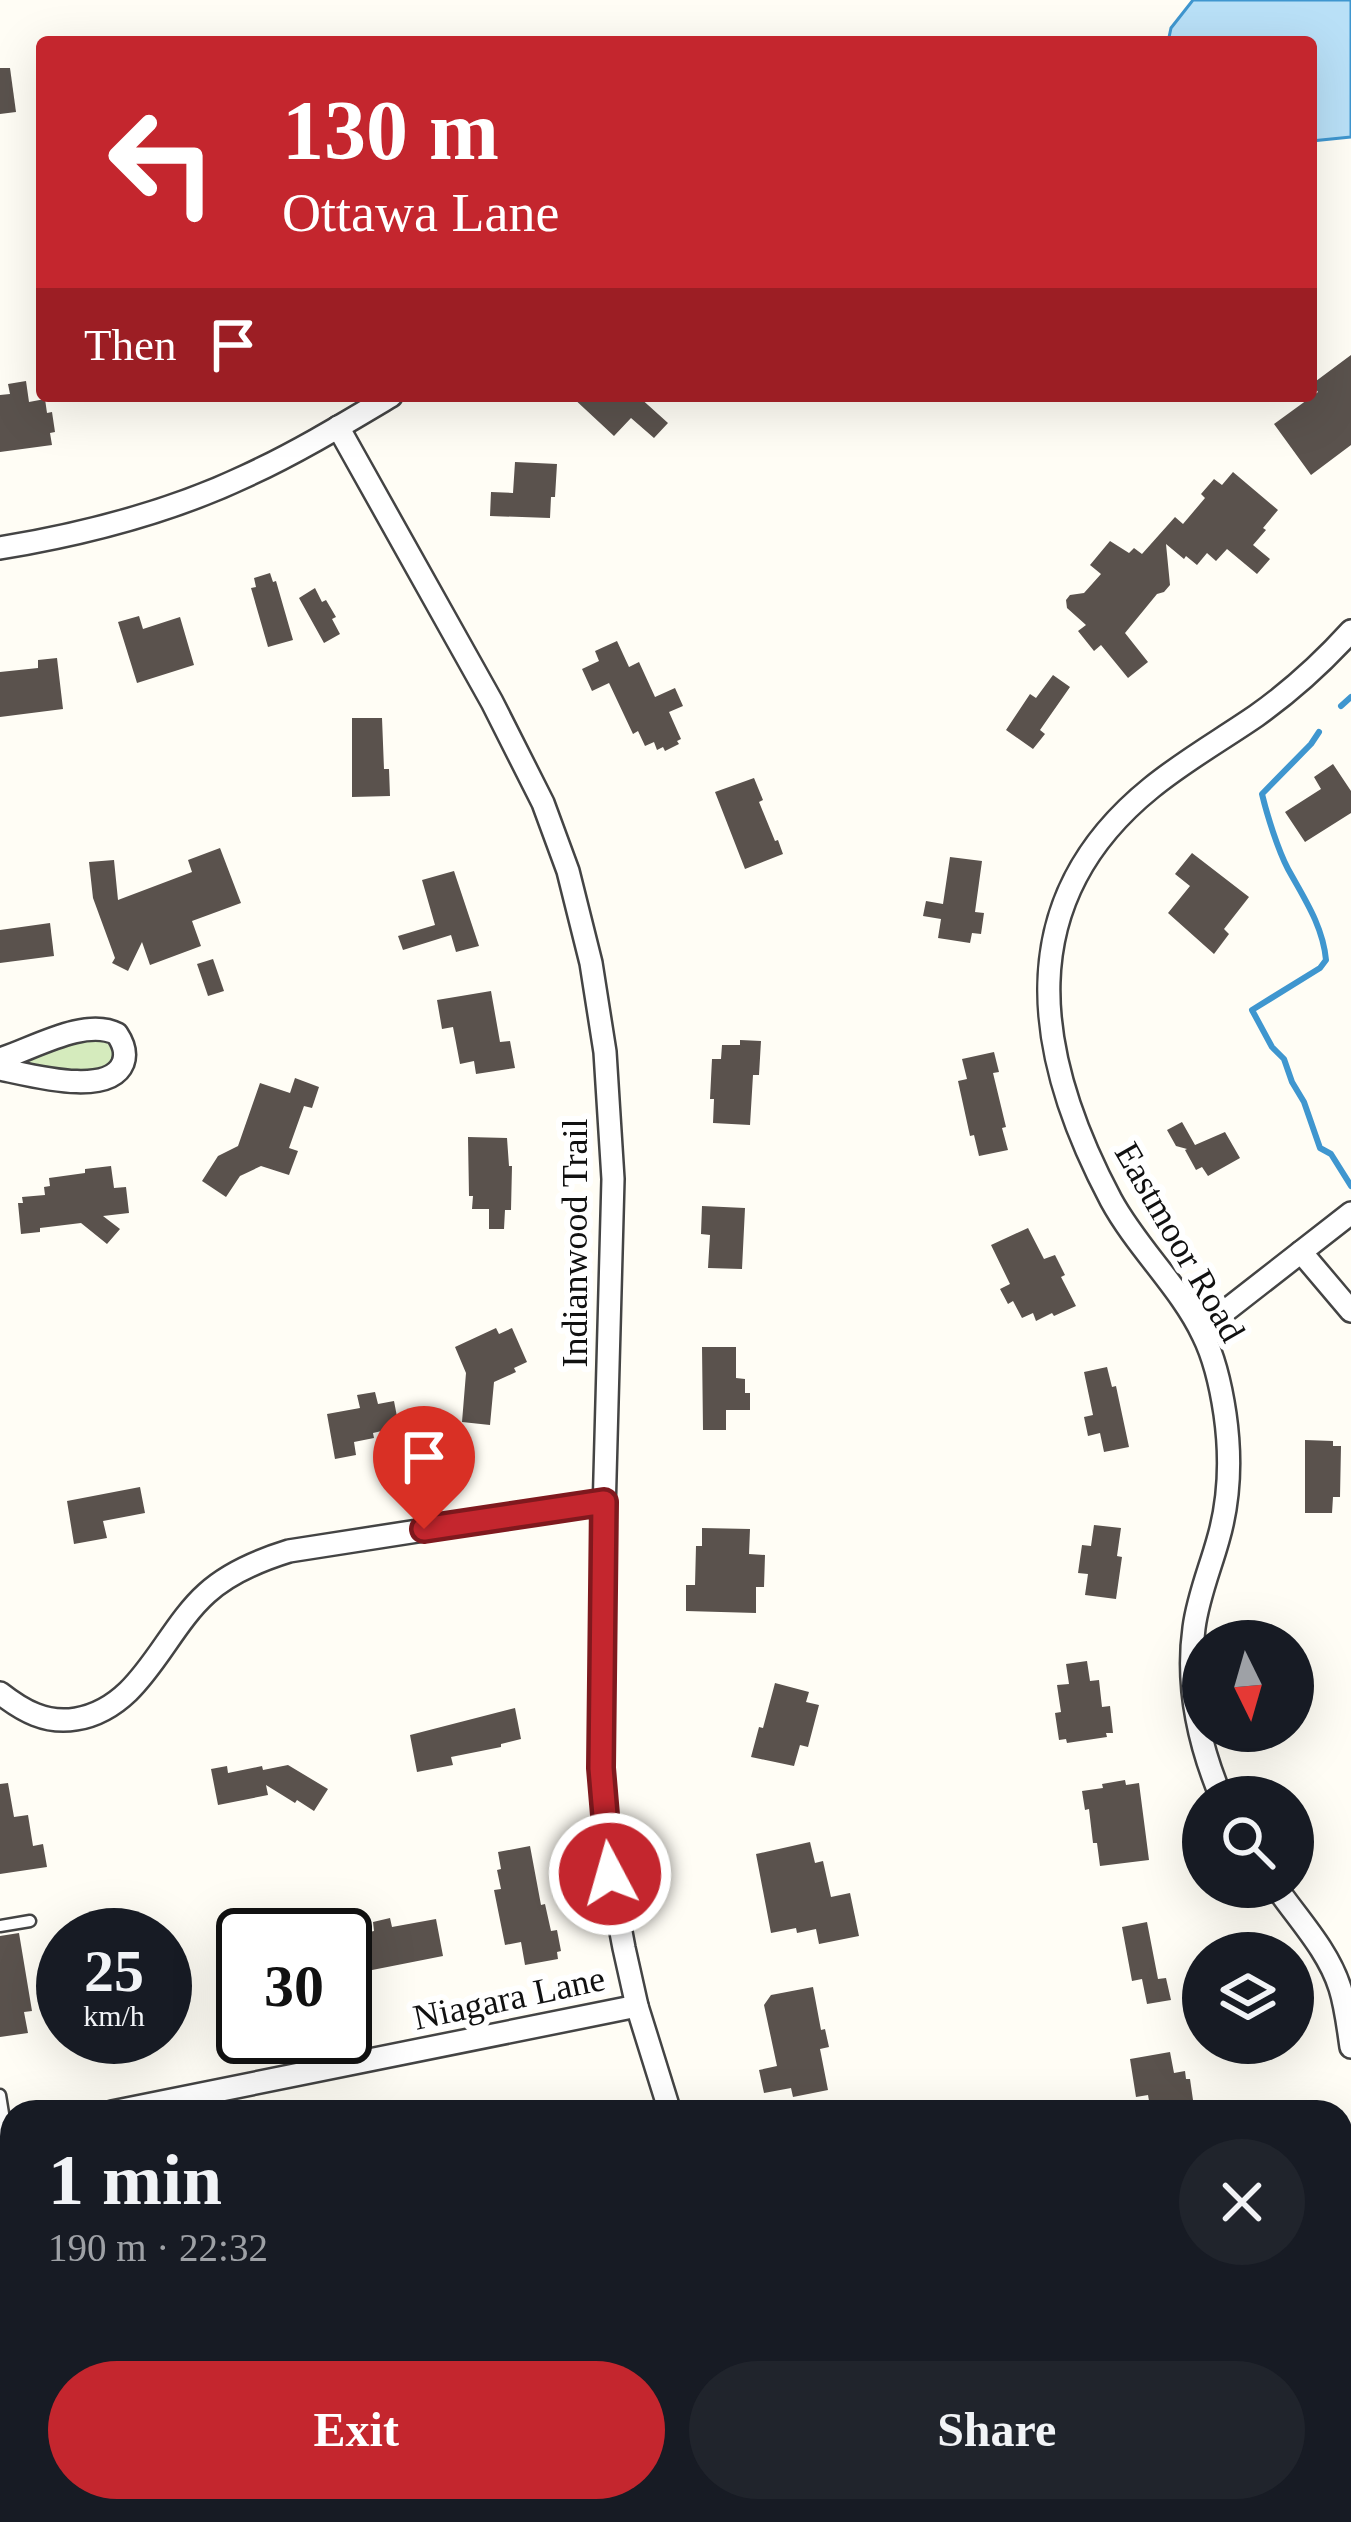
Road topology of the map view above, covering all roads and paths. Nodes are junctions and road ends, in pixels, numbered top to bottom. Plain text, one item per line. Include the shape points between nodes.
1 (381, 402) edge
2 (338, 427) junction
3 (0, 548) edge
4 (1351, 631) edge
5 (0, 1059) edge
6 (0, 1069) edge
7 (1351, 1213) edge
8 (1301, 1252) junction
9 (1351, 1311) edge
10 (1202, 1330) junction
11 (604, 1502) junction
12 (0, 1693) edge
13 (1214, 1776) edge
14 (1291, 1908) edge
15 (30, 1922) dead end
16 (0, 1926) edge
17 (1344, 1973) edge
18 (637, 2006) junction
19 (1351, 2047) edge
20 (171, 2100) edge
21 (666, 2100) edge

1 - 2 street
2 - 3 street via 249,475 146,515
2 - 11 street, Indianwood Trail via 519,754 585,936 612,1148
4 - 10 street, Eastmoor Road via 1282,697 1129,807 1086,858 1053,931 1048,1013 1078,1126 1124,1222
5 - 6 street via 88,1028 117,1034 124,1053 118,1070 101,1080
7 - 8 street
8 - 9 street
8 - 10 street
10 - 13 street, Eastmoor Road via 1229,1450 1222,1525 1191,1658
11 - 12 street via 270,1557 208,1592 130,1690 85,1718 34,1716
11 - 18 street, Indianwood Trail via 602,1784 610,1874
14 - 17 street
15 - 16 lane
17 - 19 street
18 - 20 street, Niagara Lane
18 - 21 street, Indianwood Trail

